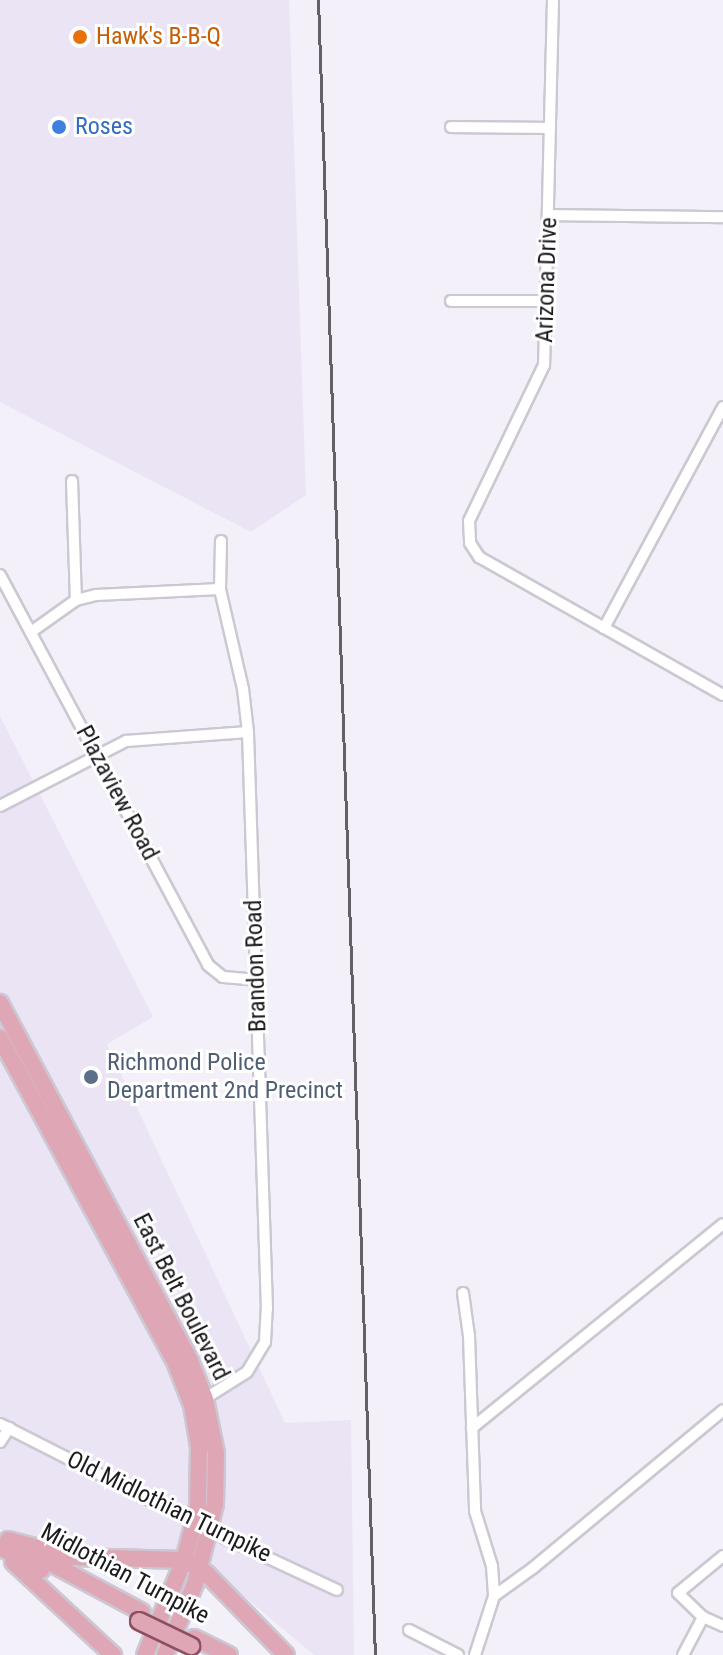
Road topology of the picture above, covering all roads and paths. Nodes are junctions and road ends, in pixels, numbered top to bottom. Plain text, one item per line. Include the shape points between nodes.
1 (553, 0) edge
2 (451, 127) dead end
3 (550, 128) junction
4 (549, 215) junction
5 (723, 217) edge
6 (451, 301) dead end
7 (547, 301) junction
8 (723, 407) edge
9 (72, 481) dead end
10 (221, 541) dead end
11 (0, 575) edge
12 (220, 589) junction
13 (76, 600) junction
14 (604, 628) junction
15 (31, 632) junction
16 (723, 695) edge
17 (248, 732) junction
18 (96, 754) junction
19 (0, 806) edge
20 (256, 980) junction
21 (0, 1003) edge
22 (0, 1038) edge
23 (723, 1224) edge
24 (463, 1293) dead end
25 (198, 1402) junction
26 (723, 1410) edge
27 (4, 1426) edge
28 (472, 1428) junction
29 (0, 1442) edge
30 (198, 1528) junction
31 (2, 1543) edge
32 (723, 1556) edge
33 (160, 1557) junction
34 (184, 1560) junction
35 (200, 1567) junction
36 (337, 1590) dead end
37 (494, 1596) junction
38 (703, 1617) junction
39 (723, 1626) edge
40 (409, 1630) dead end
41 (193, 1642) junction
42 (113, 1655) edge
43 (145, 1655) edge
44 (165, 1655) edge
45 (208, 1655) edge
46 (229, 1655) edge
47 (286, 1655) edge
48 (458, 1655) edge
49 (475, 1655) edge
50 (683, 1655) edge

1 - 3 street, Arizona Drive
2 - 3 street
3 - 4 street, Arizona Drive
4 - 5 street
4 - 7 street, Arizona Drive
6 - 7 street
7 - 14 street, Arizona Drive via 544,365 469,521 470,543 479,557
8 - 14 street
9 - 13 street
10 - 12 street, Brandon Road
11 - 15 street, Plazaview Road
12 - 13 street via 115,592
12 - 17 street, Brandon Road
13 - 15 street
14 - 16 street
15 - 18 street, Plazaview Road
17 - 18 street via 137,738
17 - 20 street, Brandon Road
18 - 19 street
18 - 20 street, Plazaview Road via 208,965 223,977
20 - 25 street, Brandon Road via 265,1342 247,1372
21 - 25 main road, East Belt Boulevard via 190,1361
22 - 25 main road, East Belt Boulevard
23 - 28 street
24 - 28 street
25 - 30 main road, East Belt Boulevard via 217,1470
26 - 37 street
27 - 29 street
27 - 30 street, Old Midlothian Turnpike
28 - 37 street via 475,1511 492,1566
30 - 33 main road
30 - 34 main road, East Belt Boulevard
30 - 35 main road, East Belt Boulevard
30 - 36 street, Old Midlothian Turnpike
31 - 33 main road via 73,1557
31 - 41 main road, Midlothian Turnpike
31 - 42 main road
32 - 38 street via 678,1593
33 - 34 main road
34 - 35 main road
34 - 43 main road, East Belt Boulevard
35 - 44 main road, East Belt Boulevard
35 - 47 main road
37 - 49 street
38 - 39 street
38 - 50 street
40 - 48 street
41 - 45 main road, Midlothian Turnpike
41 - 46 main road, Midlothian Turnpike

